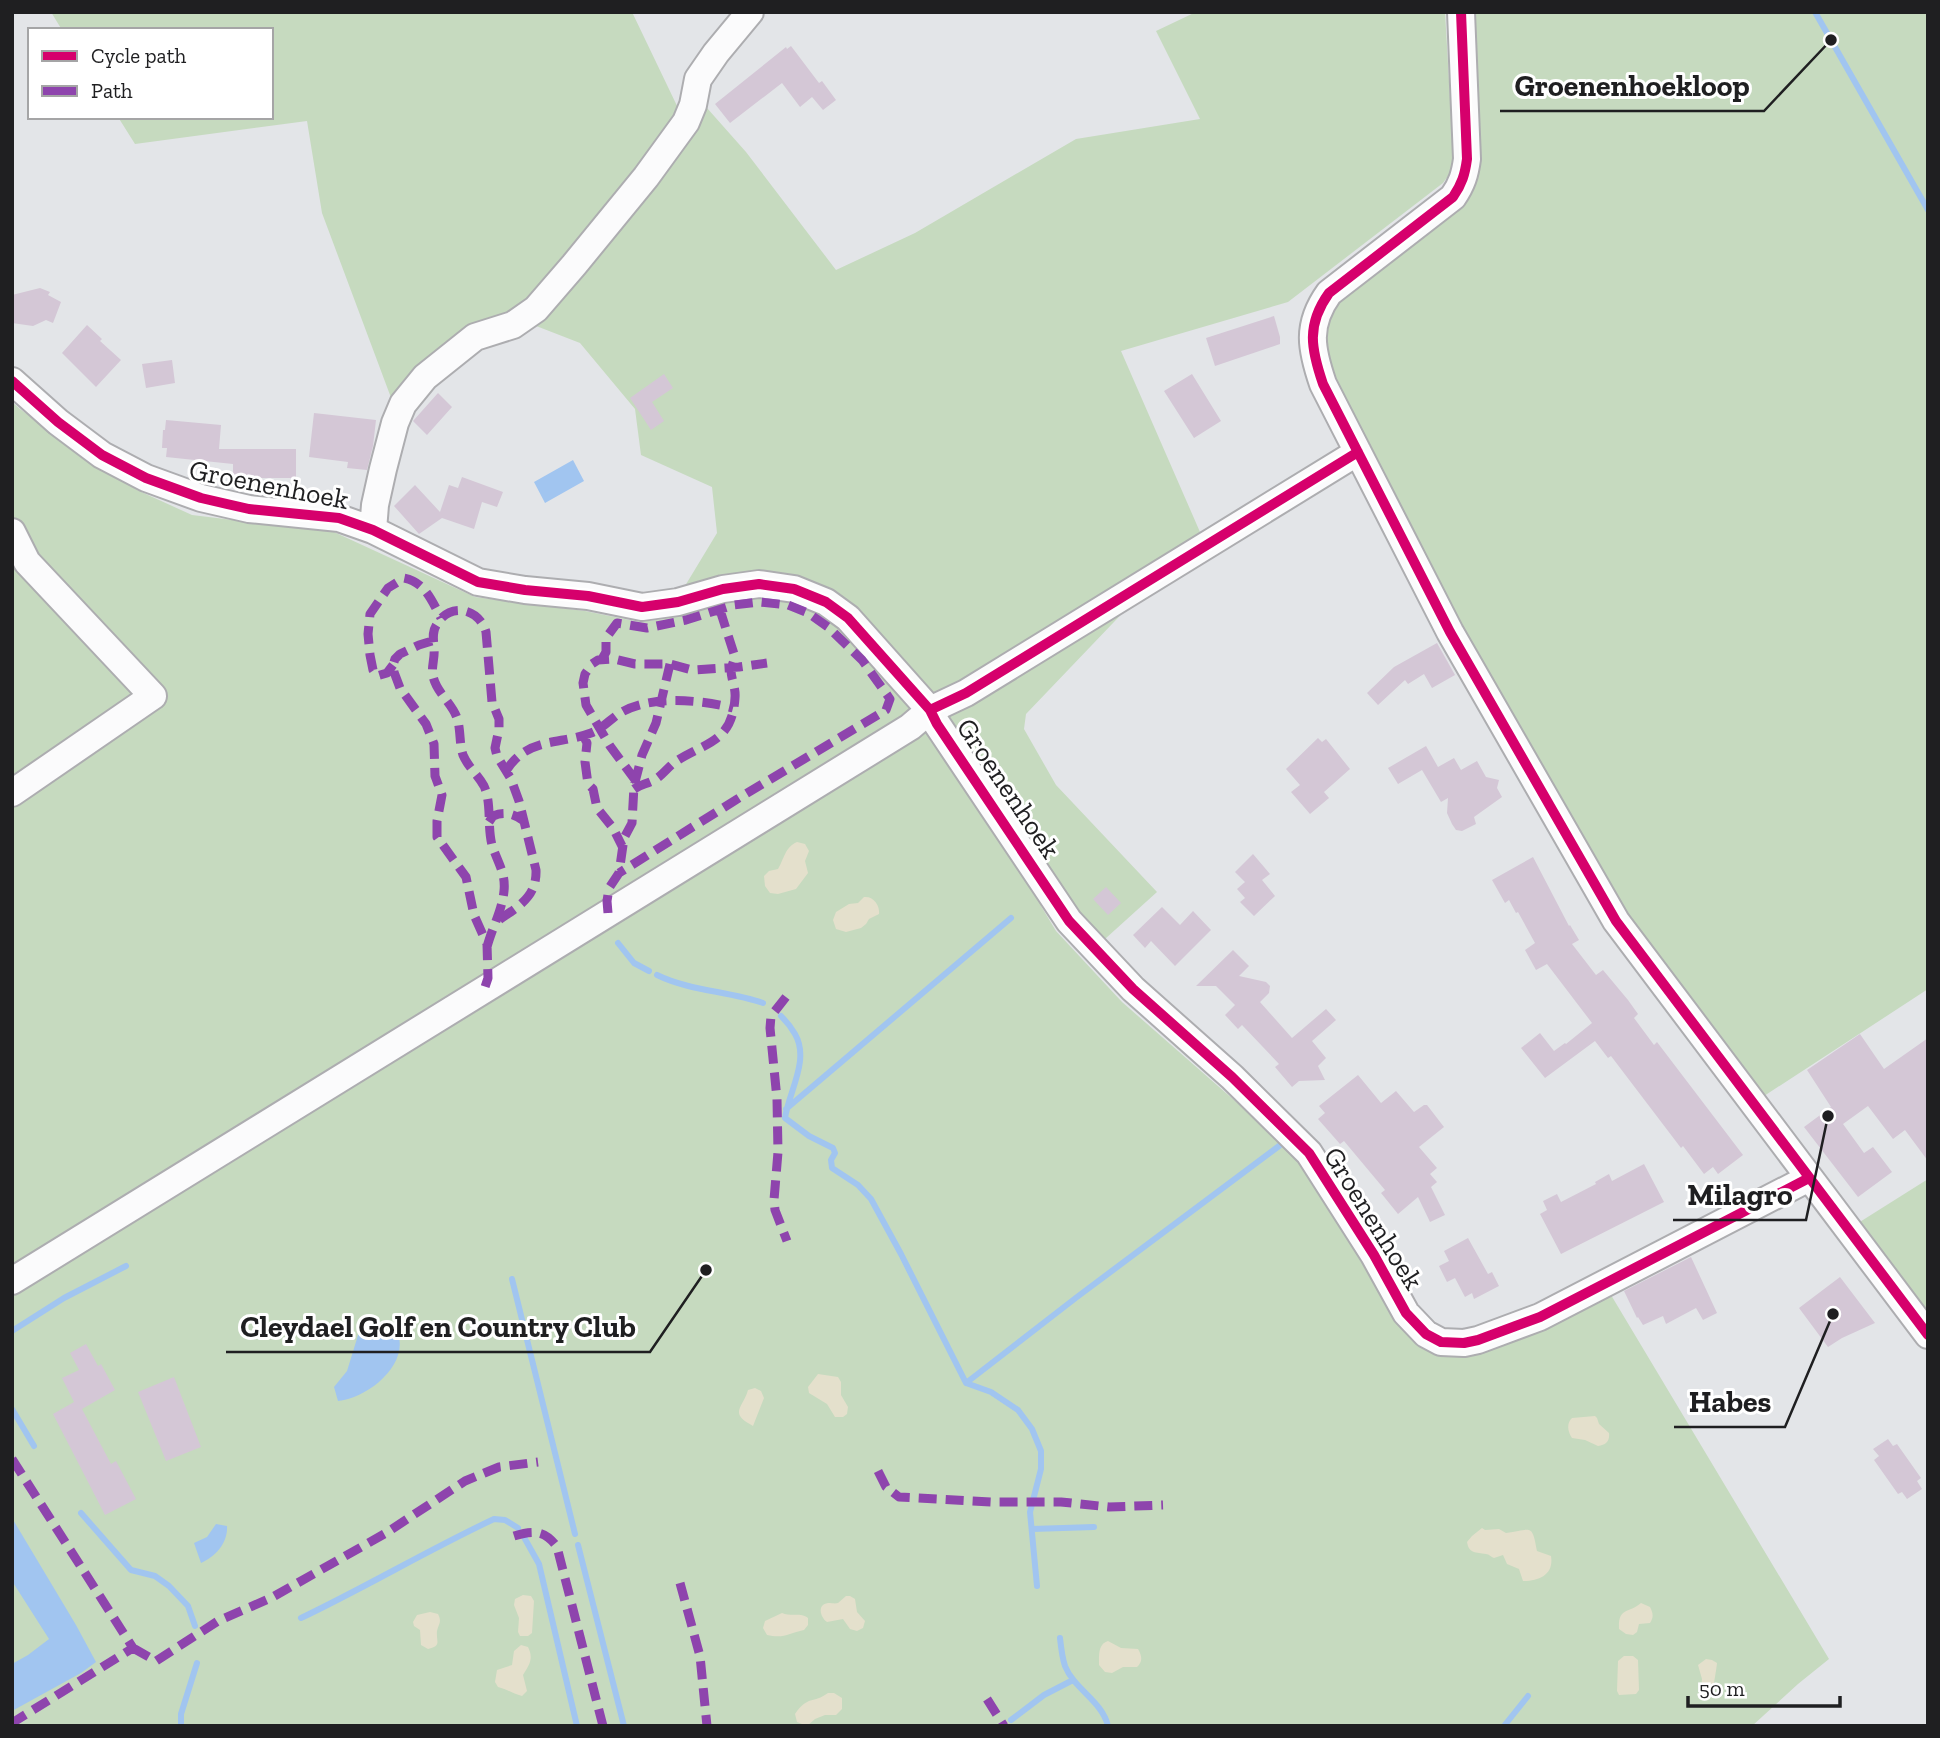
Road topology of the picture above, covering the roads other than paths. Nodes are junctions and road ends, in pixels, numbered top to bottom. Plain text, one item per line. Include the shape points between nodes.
1 (750, 12) edge
2 (1461, 12) edge
3 (18, 386) edge
4 (1358, 452) junction
5 (373, 530) junction
6 (12, 533) edge
7 (930, 710) junction
8 (12, 793) edge
9 (1809, 1178) junction
10 (12, 1282) edge
11 (1928, 1335) edge

1 - 5 street, Groenenhoek via 698,79 686,122 536,309 513,324 475,337 425,377 403,404 383,469
2 - 4 street via 1467,159 1461,185 1453,197 1329,293 1314,323 1314,351 1323,384
3 - 5 street, Groenenhoek via 102,455 146,478 201,498 339,519
4 - 7 street, Groenenhoek via 965,693
4 - 9 street via 1450,632 1616,921
5 - 7 street, Groenenhoek via 478,582 642,607 759,584 794,589 826,602 848,618
6 - 8 street via 27,562 153,695
7 - 9 street, Groenenhoek via 1069,920 1133,989 1308,1153 1406,1313 1441,1342 1478,1340 1540,1317
7 - 10 street via 910,727
9 - 11 street

